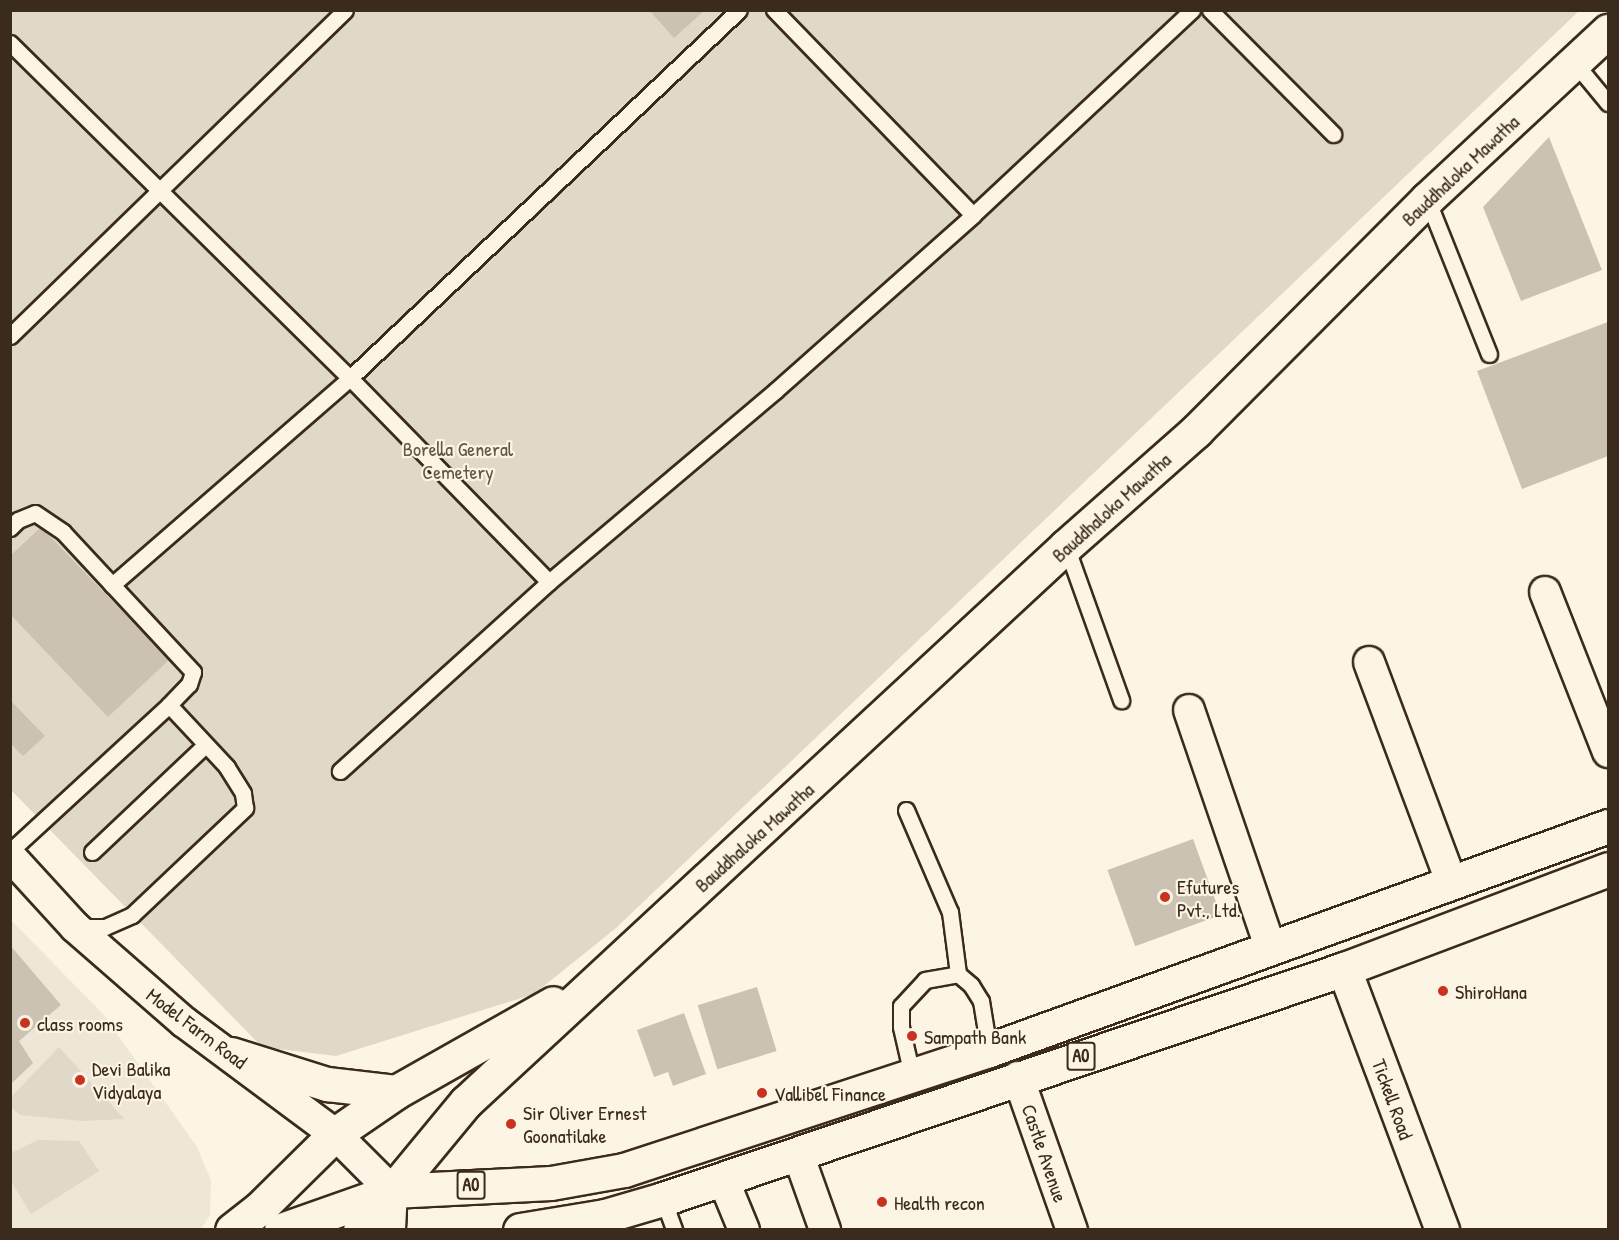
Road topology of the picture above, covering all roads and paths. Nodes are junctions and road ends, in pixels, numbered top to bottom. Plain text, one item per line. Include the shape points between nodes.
1 (345, 10) edge
2 (739, 10) edge
3 (774, 10) edge
4 (1192, 10) edge
5 (1210, 10) edge
6 (1608, 31) edge
7 (10, 43) edge
8 (1575, 63) junction
9 (1608, 103) edge
10 (1334, 134) dead end
11 (159, 192) junction
12 (1427, 198) junction
13 (973, 215) junction
14 (10, 336) edge
15 (1489, 354) dead end
16 (350, 378) junction
17 (10, 528) edge
18 (1066, 546) junction
19 (549, 582) junction
20 (112, 585) junction
21 (1545, 592) dead end
22 (1370, 662) dead end
23 (1121, 700) dead end
24 (169, 705) junction
25 (1189, 710) dead end
26 (204, 746) junction
27 (1608, 753) edge
28 (340, 771) dead end
29 (906, 810) dead end
30 (1608, 826) edge
31 (10, 851) edge
32 (92, 852) dead end
33 (10, 856) edge
34 (1607, 874) edge
35 (1452, 884) junction
36 (75, 927) junction
37 (1270, 947) junction
38 (1344, 969) junction
39 (604, 974) junction
40 (958, 974) junction
41 (989, 1050) junction
42 (231, 1054) junction
43 (912, 1075) junction
44 (1018, 1077) junction
45 (396, 1092) junction
46 (336, 1134) junction
47 (798, 1154) junction
48 (723, 1179) junction
49 (392, 1191) junction
50 (663, 1199) junction
51 (232, 1230) edge
52 (281, 1230) edge
53 (360, 1230) edge
54 (390, 1230) edge
55 (520, 1230) edge
56 (674, 1230) edge
57 (744, 1230) edge
58 (825, 1230) edge
59 (1072, 1230) edge
60 (1442, 1230) edge

1 - 11 lane
2 - 16 lane
3 - 13 lane
4 - 13 lane
5 - 10 lane
6 - 8 main road, Bauddhaloka Mawatha
7 - 11 lane
8 - 9 lane
8 - 12 main road, Bauddhaloka Mawatha
11 - 14 lane
11 - 16 lane
12 - 15 lane
12 - 18 main road, Bauddhaloka Mawatha via 1196,431
13 - 19 lane
16 - 19 lane
16 - 20 lane
17 - 20 lane via 35,513 63,532
18 - 23 lane
18 - 39 main road, Bauddhaloka Mawatha
19 - 28 lane
20 - 24 lane via 193,672 189,684
21 - 27 street
22 - 35 street
24 - 26 lane
24 - 31 lane
25 - 37 street
26 - 32 lane
26 - 36 lane via 238,784 245,808 132,915 105,927
29 - 40 lane via 950,912
30 - 35 main road, A0
33 - 36 street, Model Farm Road
34 - 38 main road, A0
35 - 37 main road, A0
36 - 42 street, Model Farm Road via 184,1022
37 - 41 main road, A0
38 - 44 main road, A0
38 - 60 main road, Tickell Road
39 - 45 main road, Bauddhaloka Mawatha
39 - 49 main road, Bauddhaloka Mawatha via 466,1102
40 - 41 lane via 981,1001
40 - 43 lane via 925,980 901,1006 901,1027
41 - 43 main road, A0
42 - 45 main road via 327,1084
42 - 46 street, Model Farm Road
43 - 49 main road, A0 via 624,1170 551,1183
44 - 47 main road, A0
44 - 59 street, Castle Avenue
45 - 46 main road, Bauddhaloka Mawatha
46 - 49 street, Model Farm Road
46 - 51 main road, Bauddhaloka Mawatha
47 - 48 main road, A0
47 - 58 street
48 - 50 main road, A0
48 - 57 street
49 - 52 main road, A0
49 - 53 main road, Bauddhaloka Mawatha
49 - 54 street
50 - 55 main road, A0 via 605,1216
50 - 56 lane

